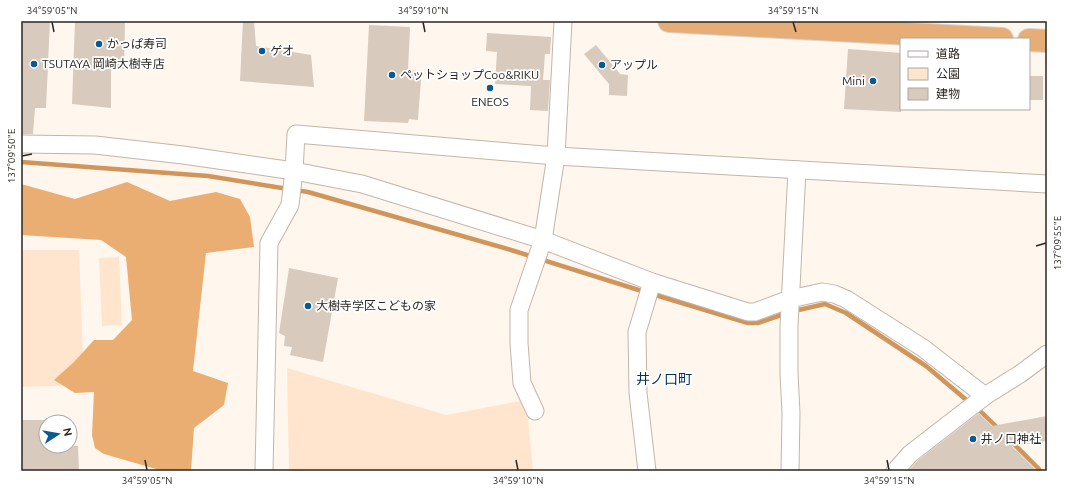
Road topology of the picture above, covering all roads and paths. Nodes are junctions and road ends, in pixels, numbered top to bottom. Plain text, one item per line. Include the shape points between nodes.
1 (563, 21) edge
2 (669, 21) edge
3 (984, 38) edge
4 (1030, 40) edge
5 (1047, 41) edge
6 (21, 144) edge
7 (556, 156) junction
8 (797, 170) junction
9 (294, 171) junction
10 (1047, 184) edge
11 (543, 240) junction
12 (652, 282) junction
13 (790, 299) junction
14 (1047, 354) edge
15 (985, 396) junction
16 (535, 410) dead end
17 (264, 471) edge
18 (646, 471) edge
19 (790, 471) edge
20 (895, 471) edge

1 - 7 street
2 - 3 highway
4 - 5 highway
6 - 9 street via 95,145 183,154
7 - 8 street
7 - 9 street via 296,134
7 - 11 street
8 - 10 street
8 - 13 street
9 - 11 street via 362,184
9 - 17 street via 290,205 269,243
11 - 12 street
11 - 16 street via 519,310 522,383
12 - 13 street via 748,312 755,312
12 - 18 street via 637,332 638,393
13 - 15 street via 822,292 846,299 923,348
13 - 19 street
14 - 15 street
15 - 20 street via 910,454

